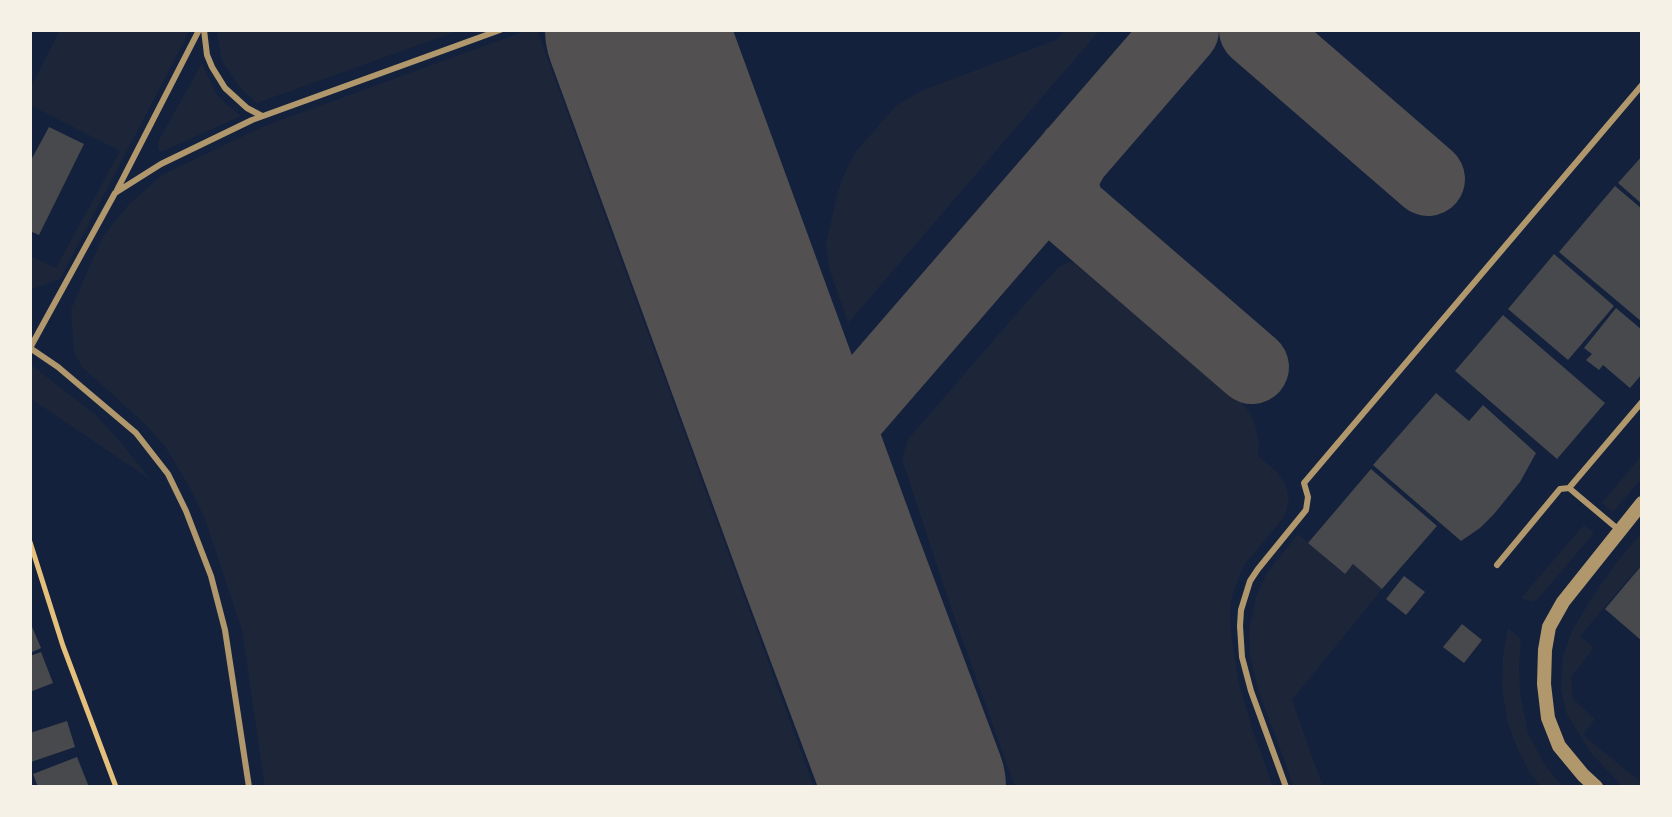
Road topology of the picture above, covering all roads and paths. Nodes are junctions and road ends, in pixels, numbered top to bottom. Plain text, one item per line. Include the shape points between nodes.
1 (202, 30) edge
2 (500, 30) edge
3 (1642, 85) edge
4 (262, 116) junction
5 (115, 193) junction
6 (1642, 402) edge
7 (1569, 488) junction
8 (1642, 503) edge
9 (1619, 530) junction
10 (30, 542) edge
11 (1497, 565) dead end
12 (116, 787) edge
13 (249, 787) edge
14 (1286, 787) edge
15 (1596, 787) edge

1 - 4 lane via 207,55 225,88
1 - 5 lane
2 - 4 lane
3 - 14 lane via 1304,483 1306,510 1250,581 1241,610 1242,657
4 - 5 lane via 161,164
5 - 13 lane via 30,348 136,433 168,474 222,616
6 - 7 lane
7 - 9 lane
7 - 11 lane via 1560,489
8 - 9 street
9 - 15 street via 1563,602 1549,627 1545,650 1548,718 1559,746
10 - 12 path

